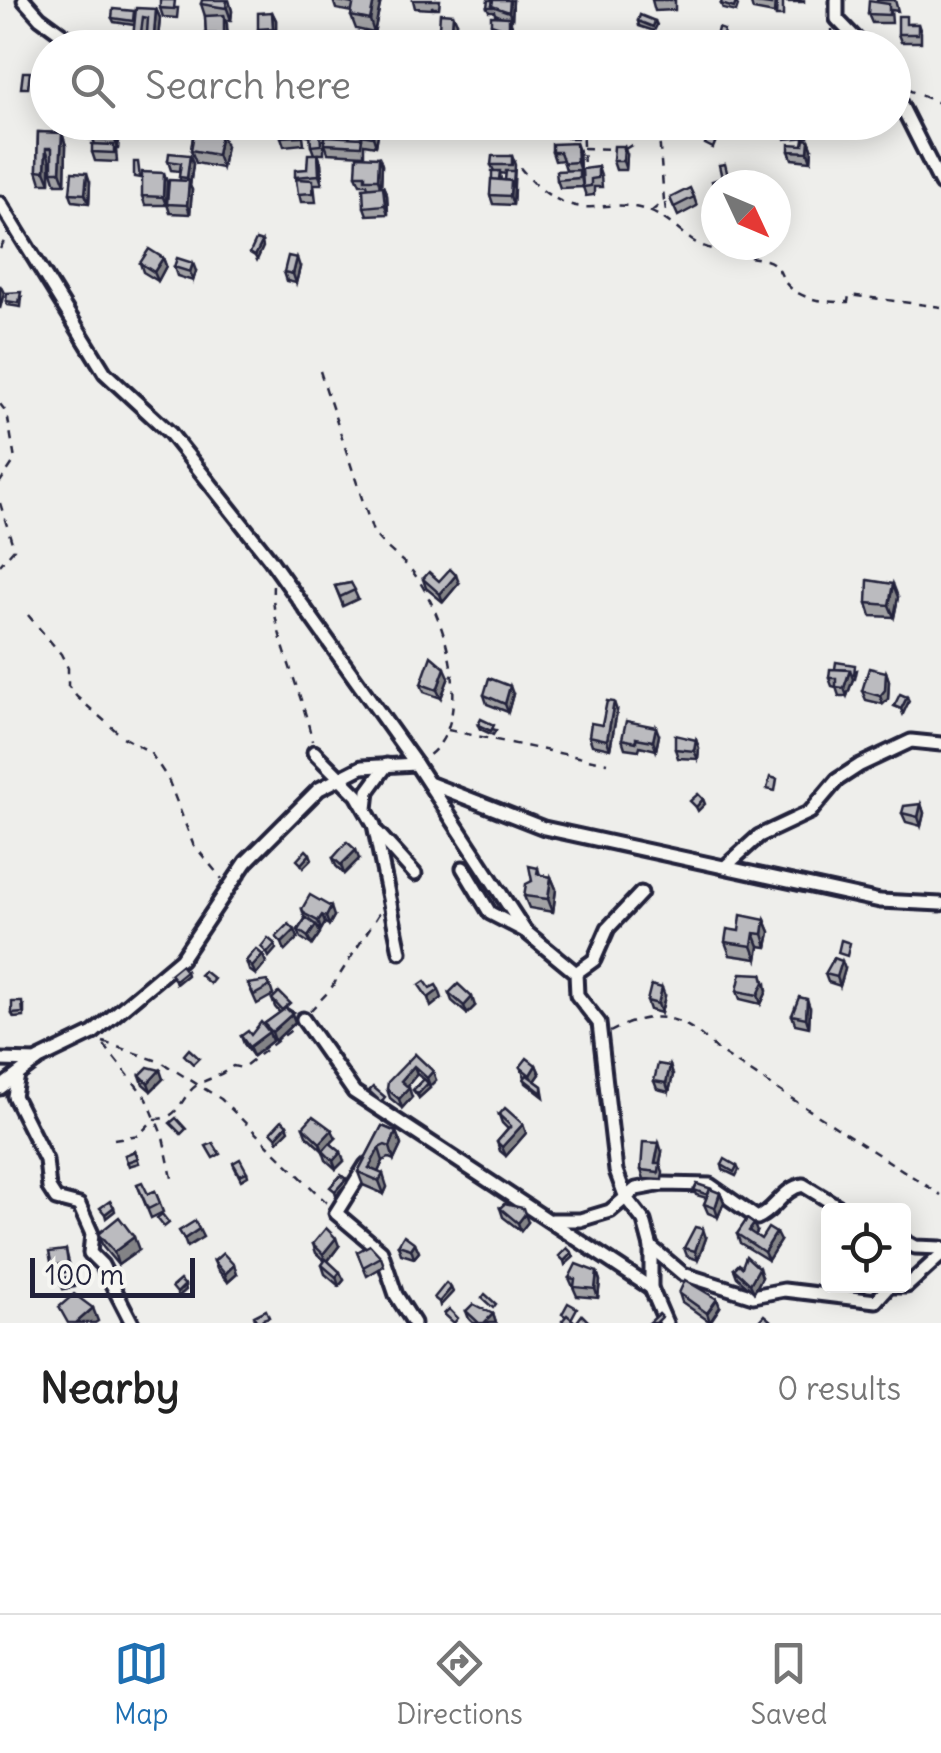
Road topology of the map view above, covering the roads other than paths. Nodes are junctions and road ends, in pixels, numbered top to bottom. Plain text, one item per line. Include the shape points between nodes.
1 (24, 0) edge
2 (837, 0) edge
3 (56, 30) edge
4 (847, 30) edge
5 (911, 120) edge
6 (941, 184) edge
7 (0, 204) edge
8 (941, 744) edge
9 (314, 752) road end
10 (416, 764) junction
11 (386, 766) junction
12 (338, 776) junction
13 (428, 783) junction
14 (366, 809) junction
15 (374, 825) junction
16 (726, 866) junction
17 (463, 868) dead end
18 (415, 874) dead end
19 (641, 892) dead end
20 (941, 904) edge
21 (525, 932) junction
22 (400, 952) dead end
23 (576, 972) junction
24 (302, 1019) road end
25 (0, 1060) edge
26 (36, 1061) junction
27 (18, 1076) junction
28 (0, 1088) edge
29 (395, 1121) junction
30 (386, 1134) edge
31 (377, 1146) edge
32 (626, 1198) junction
33 (833, 1203) edge
34 (552, 1220) junction
35 (911, 1245) edge
36 (651, 1248) junction
37 (941, 1251) edge
38 (650, 1288) junction
39 (132, 1323) edge
40 (414, 1323) edge
41 (666, 1323) edge

1 - 3 street
2 - 4 street via 836,19
5 - 6 street
7 - 10 street via 106,373 170,433
8 - 16 street via 911,741 860,765 810,812 758,836
9 - 12 street
10 - 11 street
10 - 13 street
11 - 12 street
11 - 14 street via 368,791
12 - 14 street
12 - 26 street via 255,853 181,959 98,1037
13 - 16 street via 544,828
13 - 21 street
14 - 15 street
15 - 18 street
15 - 22 street
16 - 20 street via 880,901
17 - 21 street via 490,913
19 - 23 street via 608,928 594,960
21 - 23 street
23 - 32 street via 577,995 599,1023 610,1149
24 - 29 street via 354,1092
25 - 26 street
26 - 27 street
27 - 28 street
27 - 39 street via 14,1096 46,1160 50,1188 56,1199 80,1205 92,1234 90,1253
29 - 30 street
29 - 34 street
31 - 40 street via 336,1213 381,1251
32 - 33 street via 663,1184 710,1185 757,1218 793,1186 803,1185
32 - 34 street via 580,1220
32 - 36 street via 644,1221
34 - 38 street
35 - 37 street
36 - 37 street via 683,1274 753,1296 784,1290 876,1301 888,1286 907,1286
36 - 38 street
38 - 41 street

